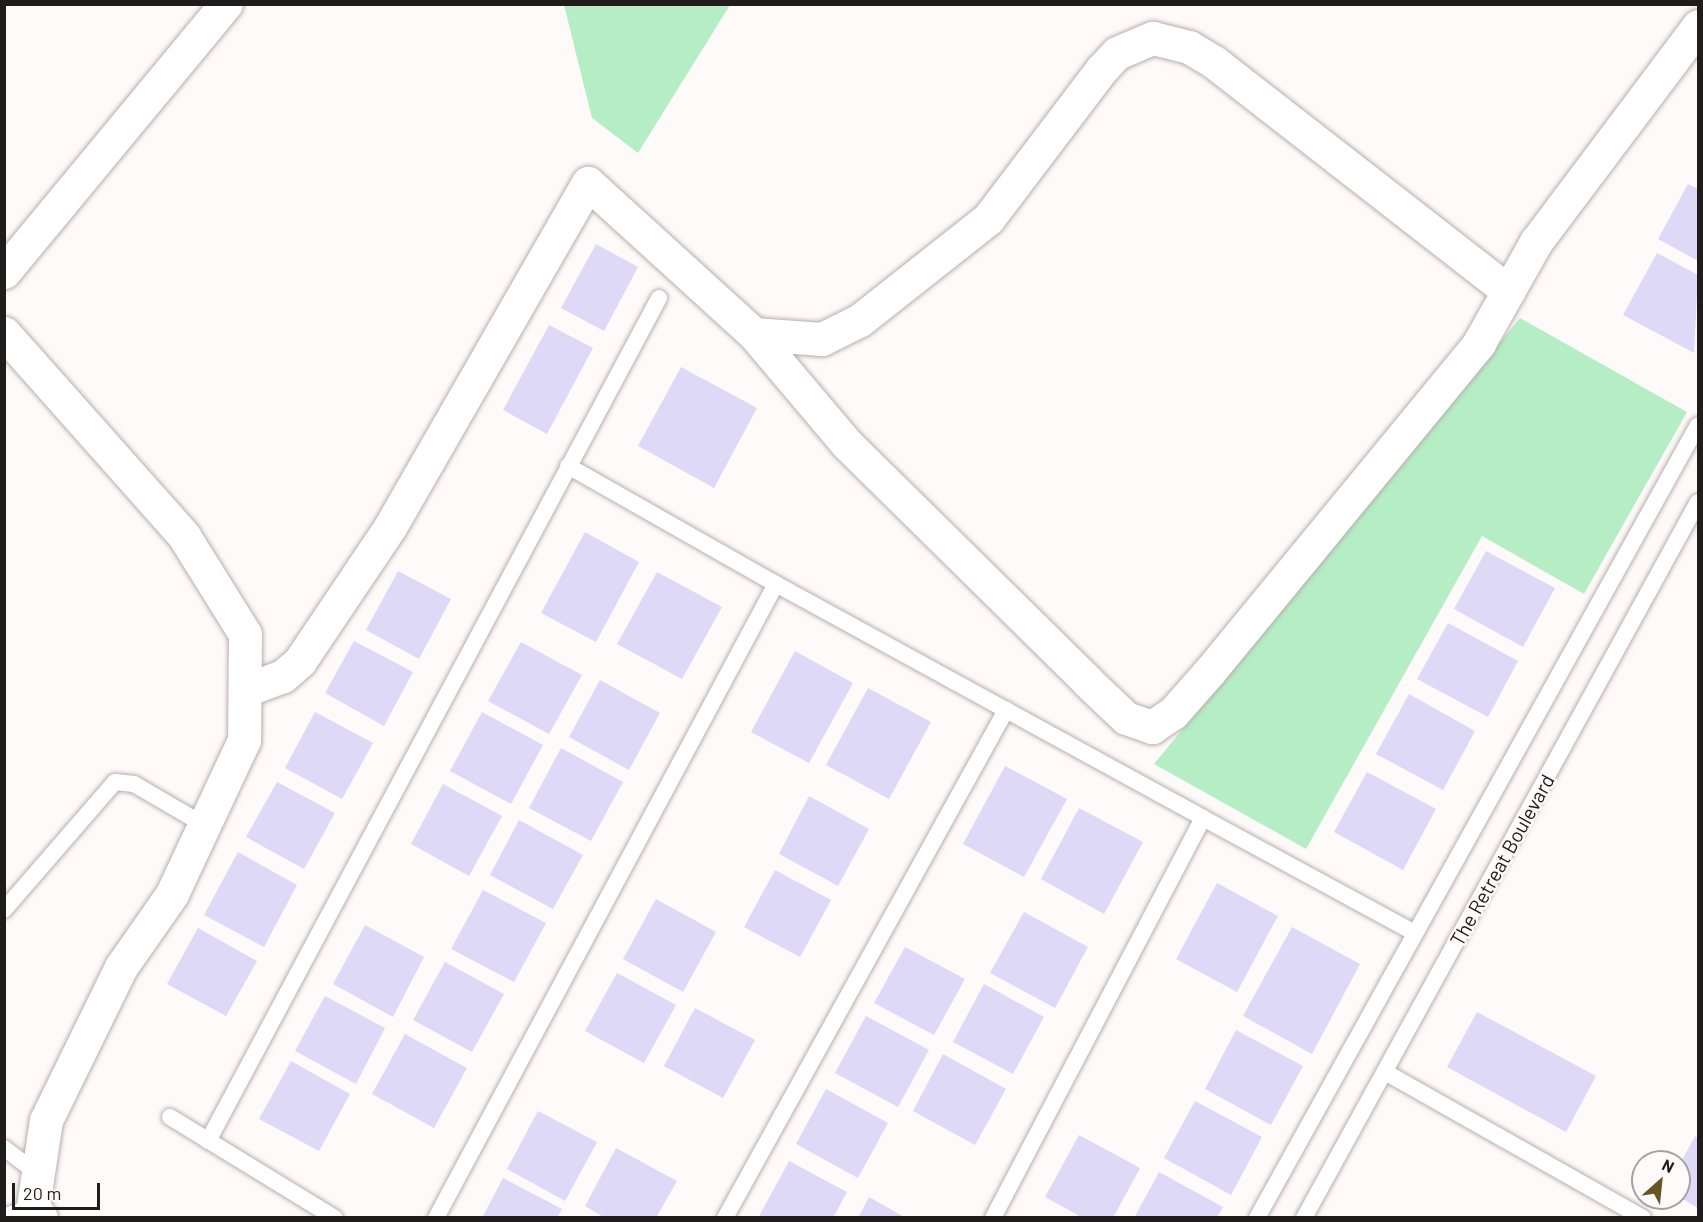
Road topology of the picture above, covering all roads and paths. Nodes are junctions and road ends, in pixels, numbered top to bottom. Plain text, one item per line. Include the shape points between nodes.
1 (226, 4) edge
2 (1698, 26) edge
3 (4, 272) edge
4 (1508, 291) junction
5 (659, 298) dead end
6 (4, 333) edge
7 (754, 334) junction
8 (1698, 425) edge
9 (568, 466) junction
10 (1698, 502) edge
11 (776, 584) junction
12 (245, 690) junction
13 (1006, 710) junction
14 (1203, 818) junction
15 (206, 825) junction
16 (4, 909) edge
17 (1415, 933) junction
18 (1385, 1072) junction
19 (170, 1117) dead end
20 (208, 1141) junction
21 (4, 1148) edge
22 (38, 1174) junction
23 (26, 1213) edge
24 (1622, 1213) edge
25 (335, 1218) edge
26 (436, 1218) edge
27 (725, 1218) edge
28 (993, 1218) edge
29 (1257, 1218) edge
30 (1304, 1218) edge
31 (1643, 1218) edge

1 - 3 street
2 - 4 street via 1536,242
4 - 7 street via 1214,62 1189,47 1153,38 1117,53 1101,70 987,219 860,320 822,339
4 - 7 street via 1479,343 1210,671 1173,713 1152,727 1126,718 1087,681 846,442
5 - 9 lane
6 - 12 street via 184,536 245,634
7 - 12 street via 588,183 390,527 300,661 283,676
8 - 17 lane
9 - 11 lane
9 - 20 lane
10 - 18 lane, The Retreat Boulevard
11 - 13 lane
11 - 26 lane
12 - 15 street via 244,740
13 - 14 lane
13 - 27 lane
14 - 17 lane
14 - 28 lane
15 - 16 lane via 134,784 115,783
15 - 22 street via 172,894 121,967 46,1120
17 - 29 lane
18 - 24 lane
18 - 30 lane, The Retreat Boulevard
19 - 20 lane
20 - 25 lane
21 - 22 lane
22 - 23 street
24 - 31 lane

